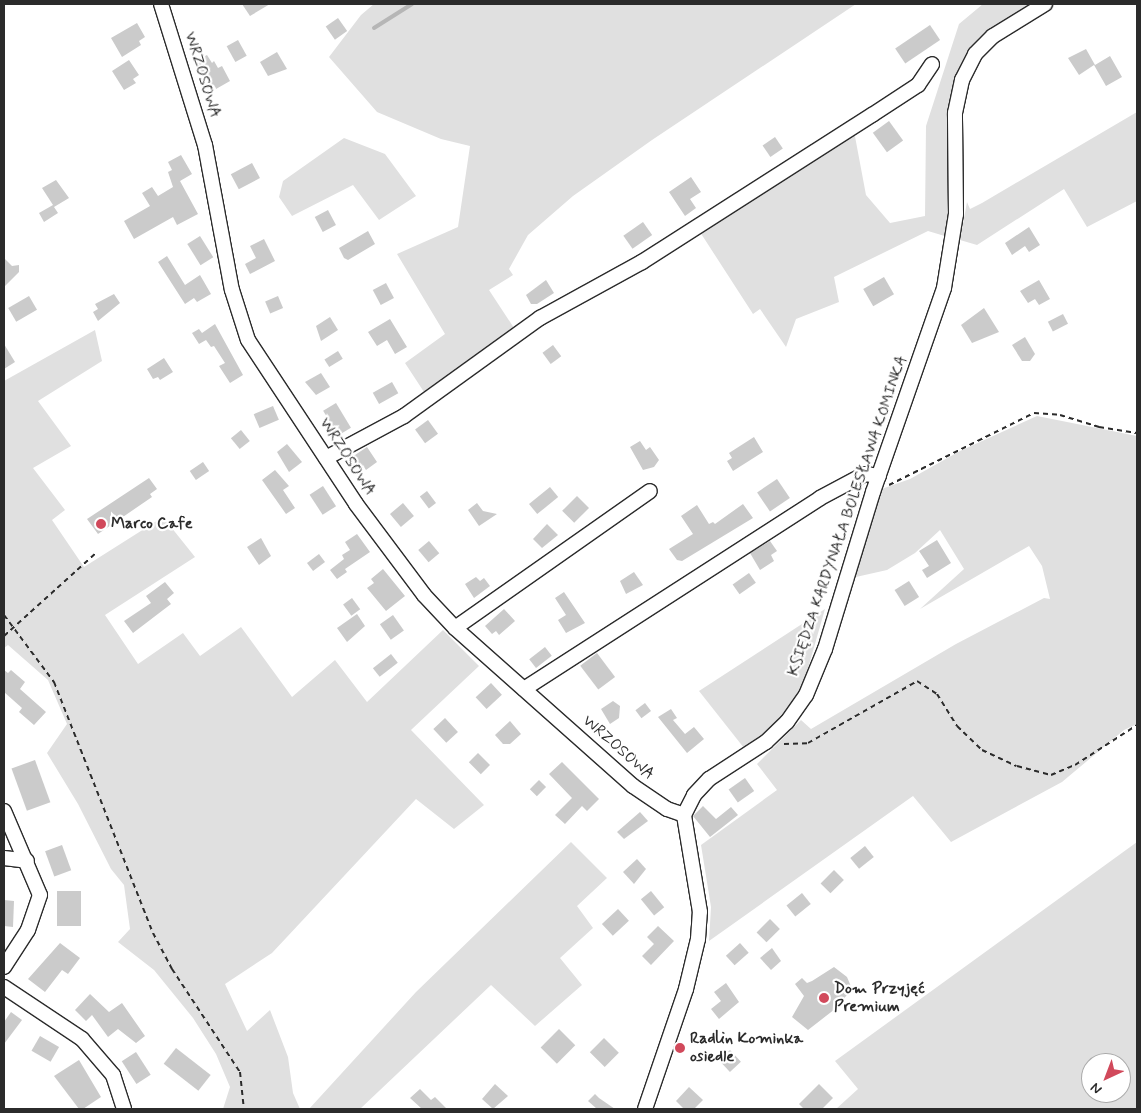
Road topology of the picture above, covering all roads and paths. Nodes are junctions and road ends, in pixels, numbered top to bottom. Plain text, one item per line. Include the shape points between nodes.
1 (161, 4) edge
2 (1045, 4) edge
3 (932, 64) dead end
4 (1137, 433) edge
5 (326, 458) junction
6 (879, 476) junction
7 (650, 491) dead end
8 (873, 492) junction
9 (97, 552) dead end
10 (4, 615) edge
11 (15, 626) junction
12 (456, 628) junction
13 (4, 636) edge
14 (524, 689) junction
15 (1137, 725) edge
16 (766, 742) junction
17 (4, 811) edge
18 (684, 815) junction
19 (4, 858) edge
20 (27, 861) junction
21 (4, 967) edge
22 (4, 988) edge
23 (124, 1109) edge
24 (244, 1109) edge
25 (646, 1109) edge

1 - 5 street, WRZOSOWA via 205,145 232,290 248,340
2 - 6 street, KSIĘDZA KARDYNAŁA BOLESŁAWA KOMINKA via 993,36 975,54 962,80 955,113 956,214 944,288
3 - 5 street via 918,86 642,262 540,318 404,416
4 - 8 path via 1098,427 1060,415 1034,413
5 - 12 street, WRZOSOWA via 424,595
6 - 8 street, KSIĘDZA KARDYNAŁA BOLESŁAWA KOMINKA
6 - 14 street via 865,474 820,498
7 - 12 street
8 - 16 street, KSIĘDZA KARDYNAŁA BOLESŁAWA KOMINKA via 825,649 806,695 787,722
9 - 11 path
10 - 11 path
11 - 13 path
11 - 24 path via 54,682 156,940 240,1072
12 - 14 street, WRZOSOWA
14 - 18 street, WRZOSOWA via 633,786 667,809
15 - 16 path via 1075,765 1051,776 1017,766 982,750 957,726 937,694 917,681 808,742 793,745
16 - 18 street, KSIĘDZA KARDYNAŁA BOLESŁAWA KOMINKA via 709,779 694,795
17 - 20 street
18 - 25 street via 700,912 698,939 686,989
19 - 20 street
20 - 21 street via 40,896 28,930
22 - 23 street via 82,1039 113,1075

